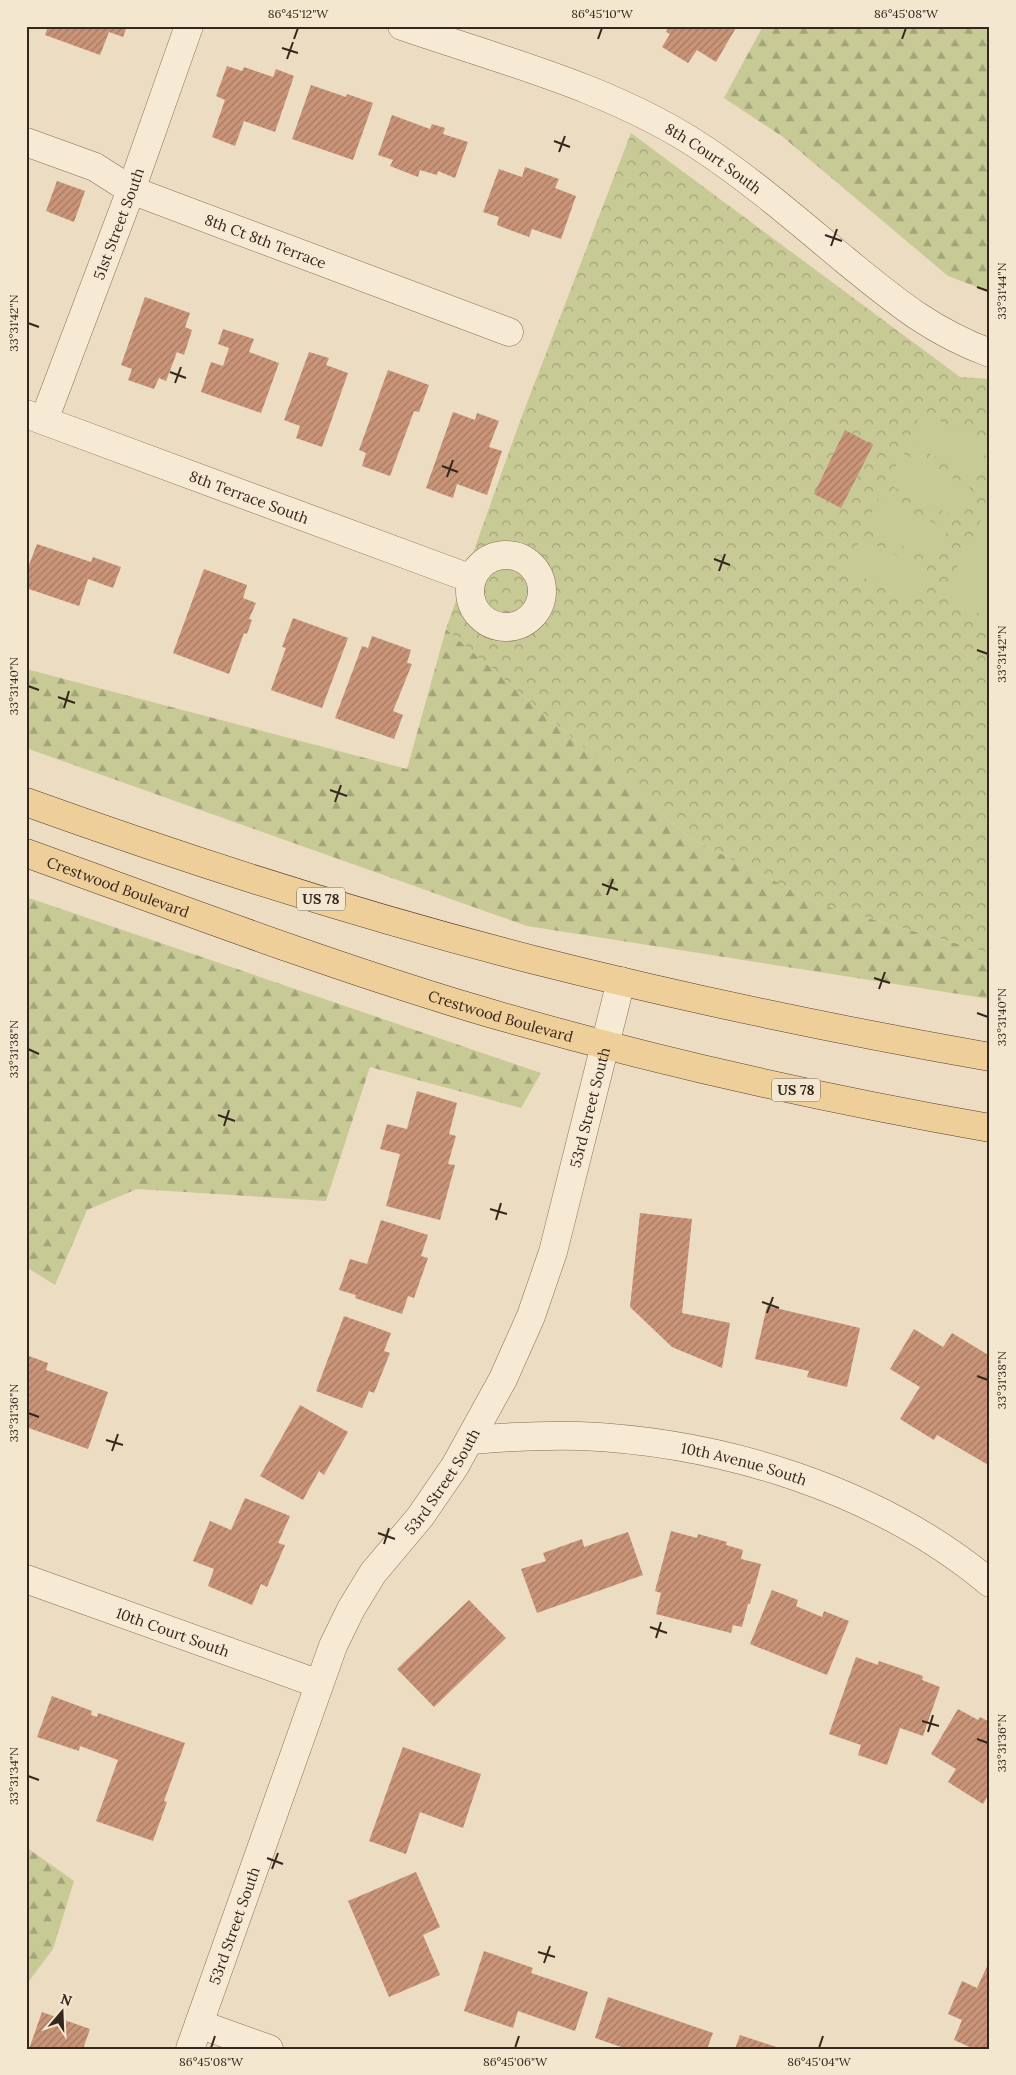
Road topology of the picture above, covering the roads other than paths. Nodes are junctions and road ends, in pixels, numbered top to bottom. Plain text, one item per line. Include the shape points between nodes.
1 (189, 26) edge
2 (402, 26) edge
3 (26, 142) edge
4 (131, 190) junction
5 (509, 332) dead end
6 (990, 353) edge
7 (35, 417) edge
8 (472, 578) dead end
9 (26, 802) edge
10 (26, 853) edge
11 (621, 981) junction
12 (604, 1045) junction
13 (990, 1057) edge
14 (990, 1128) edge
15 (471, 1440) junction
16 (26, 1579) edge
17 (990, 1583) edge
18 (319, 1684) junction
19 (199, 2024) junction
20 (190, 2049) edge
21 (269, 2049) edge

1 - 4 street, 51st Street South
2 - 6 street, 8th Court South via 590,90 665,125 740,174 906,310 939,331
3 - 4 street, 8th Ct 8th Terrace via 95,167
4 - 5 street, 8th Ct 8th Terrace
4 - 7 street, 51st Street South
7 - 8 street, 8th Terrace South
9 - 11 main road, US 78 via 370,915
10 - 12 main road, Crestwood Boulevard / US 78 via 337,964 469,1007
11 - 12 street, 53rd Street South
11 - 13 main road, US 78 via 877,1037
12 - 14 main road, Crestwood Boulevard / US 78 via 762,1083
12 - 15 street, 53rd Street South via 552,1252 531,1316
15 - 17 street, 10th Avenue South via 580,1436 702,1450 766,1466 874,1509 949,1553
15 - 18 street, 53rd Street South via 439,1492 374,1573 351,1609
16 - 18 street, 10th Court South
18 - 19 street, 53rd Street South
19 - 20 street, 53rd Street South
19 - 21 street

